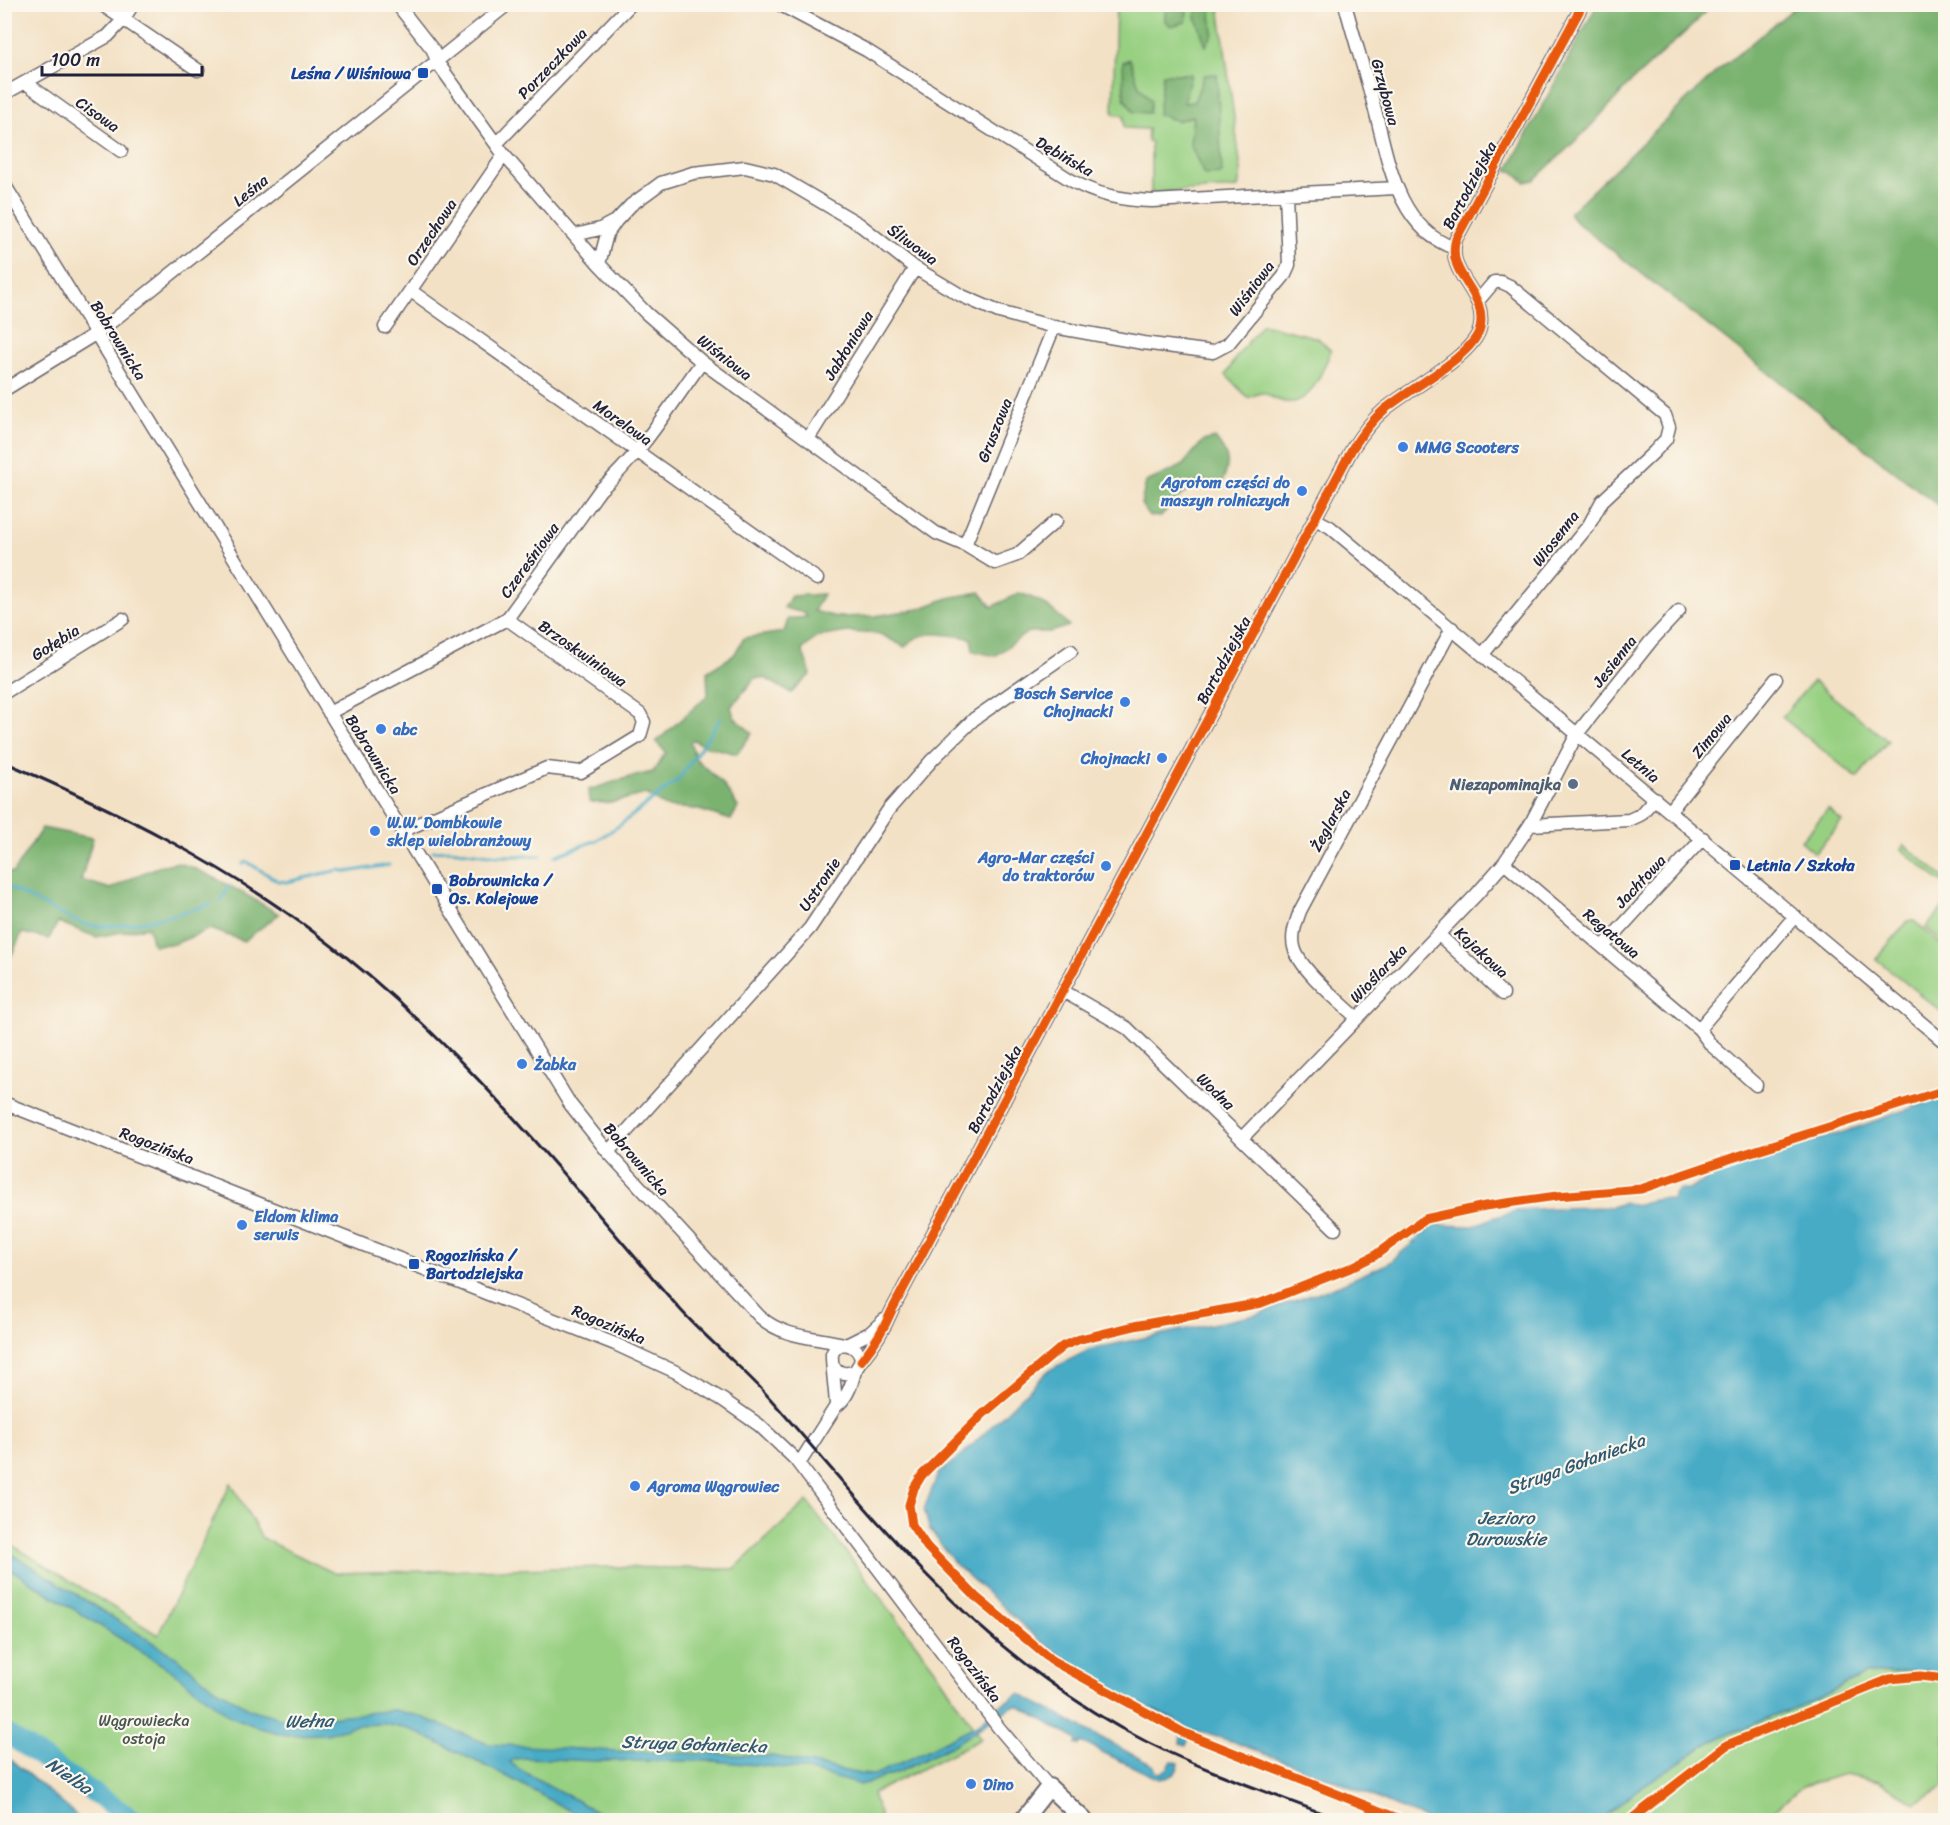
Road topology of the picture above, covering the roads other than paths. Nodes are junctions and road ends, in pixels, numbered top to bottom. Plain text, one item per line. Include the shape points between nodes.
1 (101, 4) edge
2 (133, 4) edge
3 (397, 4) edge
4 (508, 4) edge
5 (631, 4) edge
6 (779, 4) edge
7 (1345, 4) edge
8 (1583, 4) edge
9 (123, 20) junction
10 (437, 62) junction
11 (198, 70) dead end
12 (26, 83) junction
13 (4, 94) edge
14 (496, 144) junction
15 (121, 151) dead end
16 (504, 155) junction
17 (4, 184) edge
18 (1396, 188) junction
19 (1286, 194) junction
20 (616, 221) junction
21 (575, 235) junction
22 (1454, 248) junction
23 (599, 264) junction
24 (915, 268) junction
25 (411, 291) junction
26 (1477, 302) junction
27 (385, 327) dead end
28 (1054, 327) junction
29 (96, 334) junction
30 (1213, 352) joint
31 (702, 362) junction
32 (4, 390) edge
33 (808, 439) junction
34 (637, 453) junction
35 (1315, 519) junction
36 (1056, 521) dead end
37 (965, 545) junction
38 (817, 579) dead end
39 (1679, 611) dead end
40 (123, 619) dead end
41 (507, 619) junction
42 (1452, 628) junction
43 (1071, 651) dead end
44 (1483, 654) junction
45 (1776, 679) dead end
46 (4, 693) edge
47 (329, 713) junction
48 (1577, 734) junction
49 (1654, 798) junction
50 (1670, 811) junction
51 (1530, 825) junction
52 (402, 831) junction
53 (1703, 838) junction
54 (1504, 863) junction
55 (1796, 916) junction
56 (1438, 934) junction
57 (1602, 947) junction
58 (1063, 991) junction
59 (1503, 994) dead end
60 (1357, 1018) junction
61 (1699, 1029) junction
62 (1942, 1040) dead end
63 (1756, 1085) dead end
64 (4, 1103) edge
65 (1242, 1138) junction
66 (608, 1152) junction
67 (1335, 1228) dead end
68 (892, 1310) junction
69 (819, 1340) junction
70 (846, 1344) junction
71 (832, 1361) junction
72 (858, 1366) junction
73 (836, 1406) junction
74 (799, 1464) junction
75 (1049, 1787) junction
76 (1023, 1821) edge
77 (1084, 1821) edge

1 - 9 street
2 - 9 street
3 - 10 street, Wiśniowa via 433,50
4 - 10 street, Leśna
5 - 14 street, Porzeczkowa
6 - 19 street, Dębińska via 866,51 1092,191 1152,201
7 - 18 street, Grzybowa
8 - 22 street, Bartodziejska
9 - 11 street
9 - 12 street via 108,36
10 - 14 street, Wiśniowa
10 - 29 street, Leśna
12 - 13 street
12 - 15 street, Cisowa
14 - 16 street, Wiśniowa
16 - 21 street, Wiśniowa
16 - 25 street, Orzechowa
17 - 29 street, Bobrownicka
18 - 19 street, Dębińska
18 - 22 street via 1427,233
19 - 30 street, Wiśniowa via 1289,265 1284,276 1228,344
20 - 21 street, Śliwowa
20 - 23 street, Śliwowa via 607,234
20 - 24 street, Śliwowa via 630,205 661,183 693,172 745,167 774,174 859,224
21 - 23 street, Wiśniowa
22 - 26 street, Bartodziejska via 1454,262
23 - 31 street, Wiśniowa via 646,313
24 - 28 street, Śliwowa via 999,312
24 - 33 street, Jabłoniowa
25 - 27 street, Orzechowa
25 - 34 street, Morelowa
26 - 35 street, Bartodziejska via 1481,324 1473,343 1375,419 1352,449
26 - 44 street, Wiosenna via 1494,282 1510,286 1665,415 1669,427 1666,439 1602,501 1588,525
28 - 30 street, Śliwowa
28 - 37 street, Gruszowa
29 - 32 street, Leśna
29 - 47 street, Bobrownicka
31 - 33 street, Wiśniowa
31 - 34 street, Czereśniowa
33 - 37 street, Wiśniowa via 936,533
34 - 38 street, Morelowa
34 - 41 street, Czereśniowa via 600,490
35 - 42 street, Letnia via 1330,527
35 - 58 street, Bartodziejska
36 - 37 street, Wiśniowa via 1017,555 995,563
39 - 48 street, Jesienna
40 - 46 street, Gołębia
41 - 47 street, Czereśniowa
41 - 52 street, Brzoskwiniowa via 640,714 644,722 640,736 581,772 547,768
42 - 44 street, Letnia
42 - 60 street, Żeglarska via 1294,927 1294,948 1302,962
43 - 66 street, Ustronie via 974,719 932,760 889,809 810,928
44 - 48 street, Letnia
45 - 50 street, Zimowa
47 - 52 street, Bobrownicka
48 - 49 street, Letnia
48 - 51 street, Wioślarska
49 - 50 street, Letnia
49 - 51 street via 1629,820
50 - 53 street, Letnia
51 - 54 street, Wioślarska
52 - 66 street, Bobrownicka via 570,1104
53 - 55 street, Letnia
53 - 57 street, Jachtowa
54 - 56 street, Wioślarska
54 - 57 street, Regatowa
55 - 61 street
55 - 62 street, Letnia
56 - 59 street, Kajakowa
56 - 60 street, Wioślarska
57 - 61 street, Regatowa
58 - 65 street, Wodna via 1127,1029
58 - 68 street, Bartodziejska
60 - 65 street, Wioślarska
61 - 63 street, Regatowa via 1711,1045
64 - 74 street, Rogozińska via 657,1362 744,1414
65 - 67 street, Wodna
66 - 69 street, Bobrownicka via 760,1317 783,1332
68 - 70 street, Bartodziejska via 876,1328
68 - 72 street, Bartodziejska
69 - 70 street, Bobrownicka
69 - 71 street
70 - 71 street via 837,1347
70 - 72 street via 859,1352
71 - 72 street via 841,1373 850,1373
71 - 73 street
72 - 73 street, Bartodziejska via 846,1395
73 - 74 street, Bartodziejska
74 - 75 street, Rogozińska via 999,1728
75 - 76 main road
75 - 77 main road

